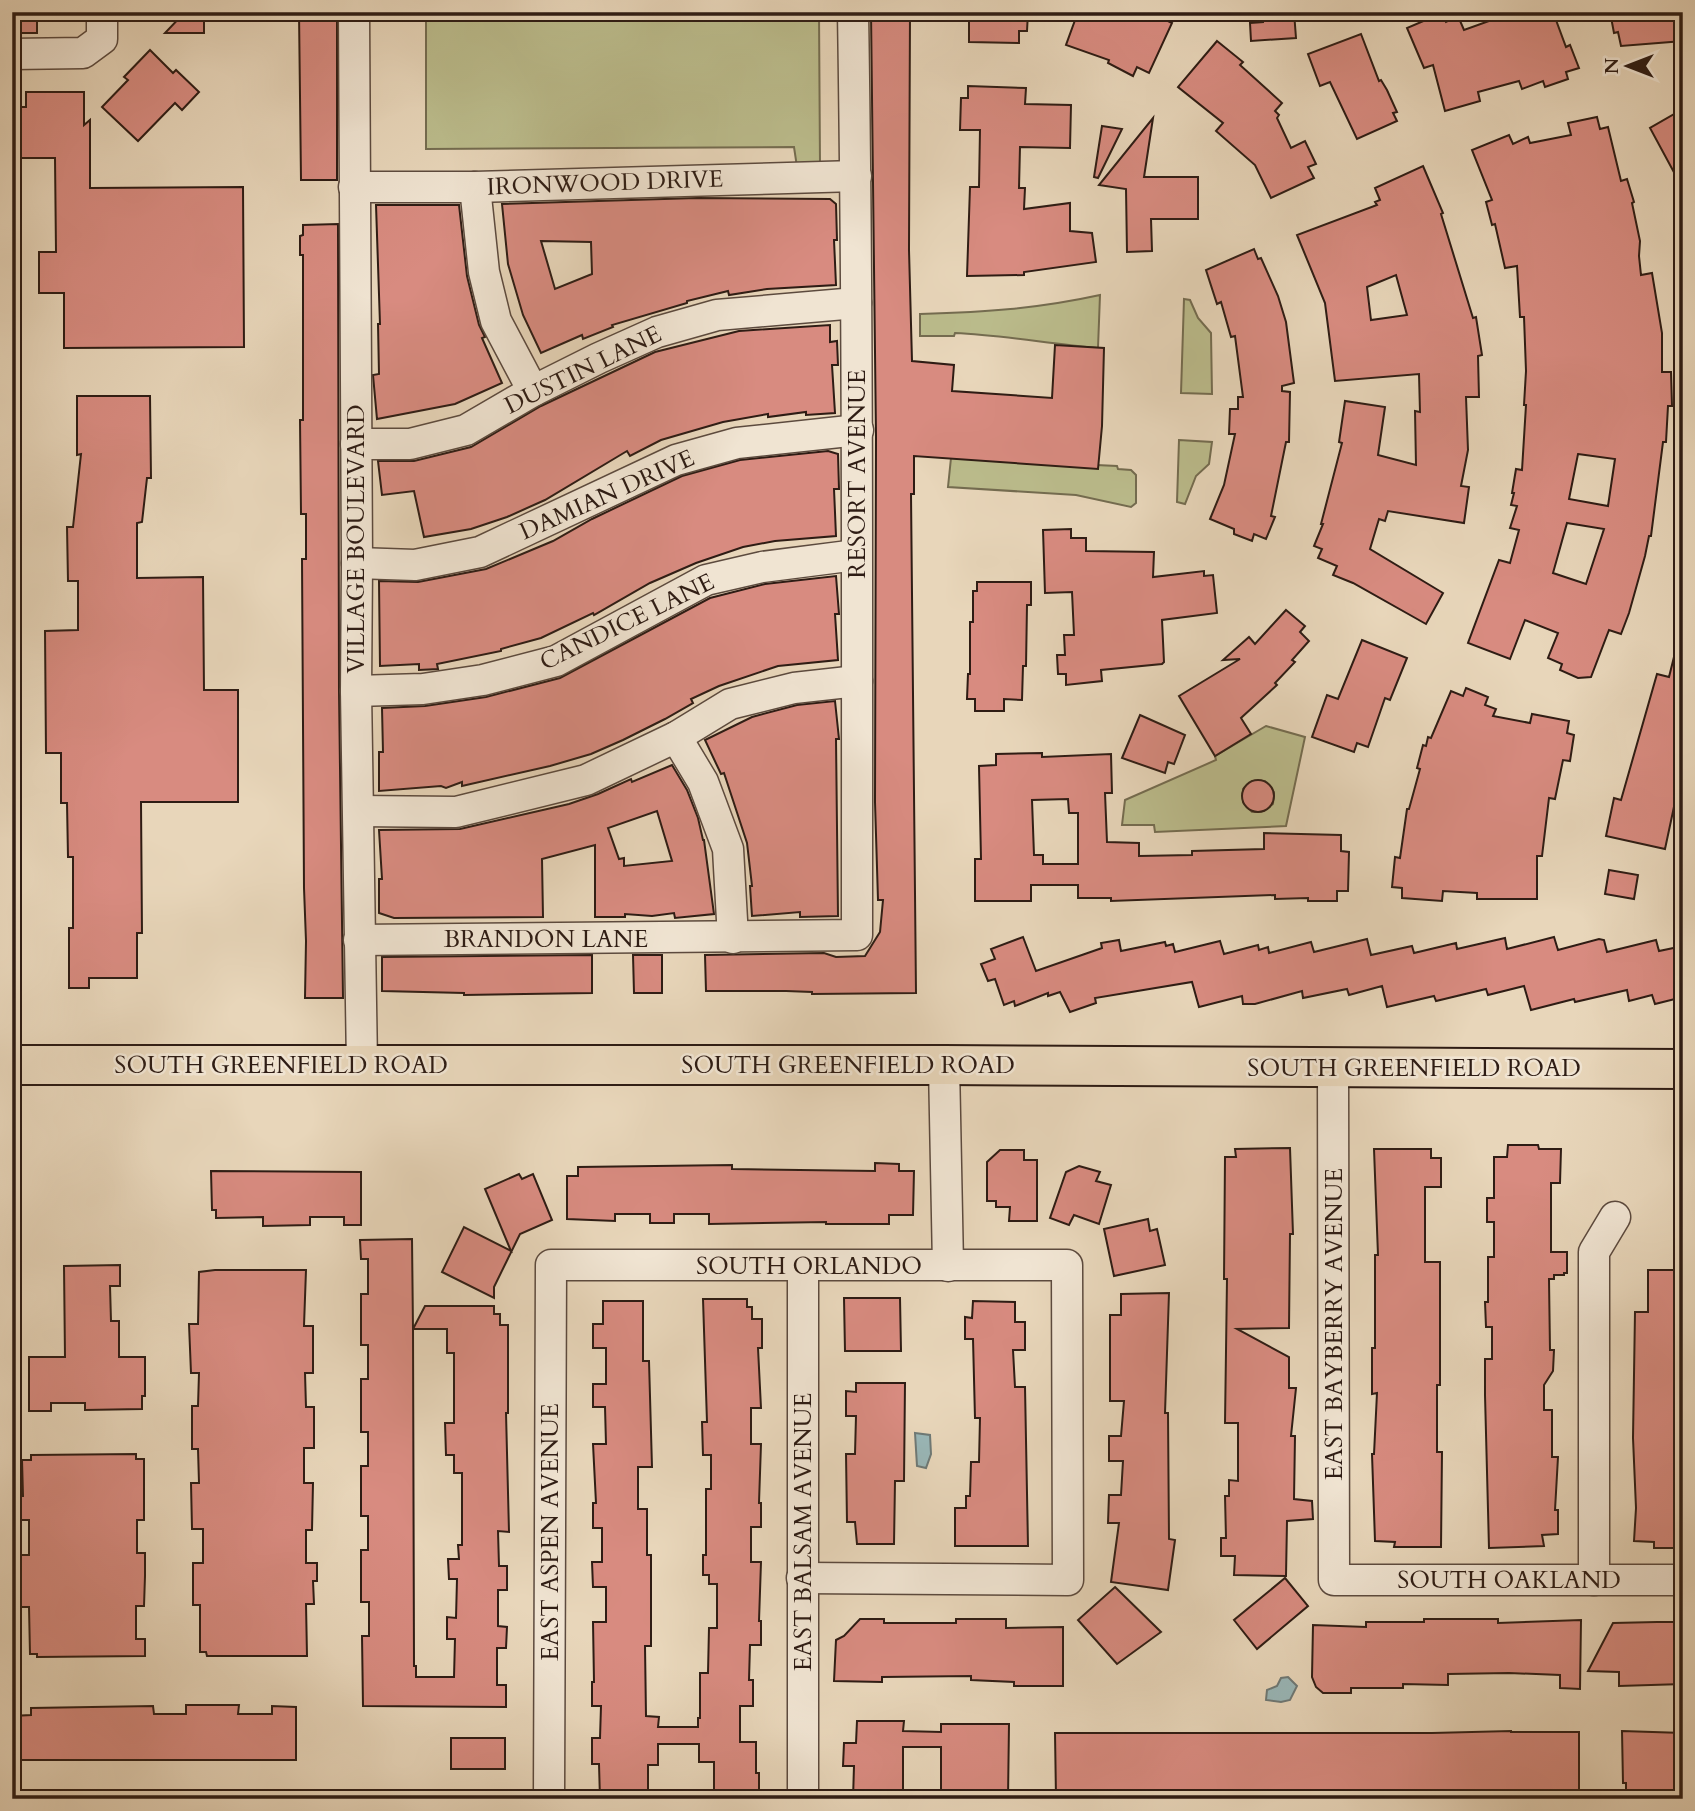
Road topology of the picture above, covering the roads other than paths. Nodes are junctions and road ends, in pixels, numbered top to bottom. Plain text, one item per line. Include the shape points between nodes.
1 (102, 12) edge
2 (354, 12) edge
3 (853, 12) edge
4 (12, 54) edge
5 (856, 176) junction
6 (354, 187) junction
7 (475, 187) junction
8 (856, 303) junction
9 (533, 391) junction
10 (858, 430) junction
11 (356, 444) junction
12 (856, 555) junction
13 (358, 564) junction
14 (857, 681) junction
15 (356, 691) junction
16 (676, 737) junction
17 (359, 811) junction
18 (857, 936) joint
19 (733, 938) junction
20 (359, 940) junction
21 (12, 1065) edge
22 (362, 1065) junction
23 (944, 1065) junction
24 (1333, 1068) junction
25 (1683, 1069) edge
26 (1615, 1217) dead end
27 (551, 1265) joint
28 (803, 1266) junction
29 (948, 1266) junction
30 (803, 1578) junction
31 (1334, 1580) joint
32 (1594, 1580) junction
33 (1683, 1580) edge
34 (549, 1799) edge
35 (803, 1799) edge

1 - 4 street via 102,39 83,53
2 - 6 street, VILLAGE BOULEVARD
3 - 5 street, RESORT AVENUE
5 - 7 street, IRONWOOD DRIVE
5 - 8 street, RESORT AVENUE
6 - 7 street, IRONWOOD DRIVE
6 - 11 street, VILLAGE BOULEVARD
7 - 9 street via 484,272 496,321
8 - 9 street, DUSTIN LANE via 718,315 657,332
8 - 10 street, RESORT AVENUE
9 - 11 street, DUSTIN LANE via 466,430 410,444
10 - 12 street, RESORT AVENUE
10 - 13 street, DAMIAN DRIVE via 737,443 676,460 480,552 415,565
11 - 13 street, VILLAGE BOULEVARD
12 - 14 street, RESORT AVENUE
12 - 15 street, CANDICE LANE via 762,567 706,580 556,661 423,690
13 - 15 street, VILLAGE BOULEVARD
14 - 16 street via 794,688 730,704
14 - 18 street, RESORT AVENUE
15 - 17 street, VILLAGE BOULEVARD
16 - 17 street via 586,780 456,812
16 - 19 street via 703,782 728,849
17 - 20 street, VILLAGE BOULEVARD
18 - 19 street, BRANDON LANE
19 - 20 street, BRANDON LANE
20 - 22 street, VILLAGE BOULEVARD
21 - 22 main road, SOUTH GREENFIELD ROAD
22 - 23 main road, SOUTH GREENFIELD ROAD
23 - 24 main road, SOUTH GREENFIELD ROAD
23 - 29 street
24 - 25 main road, SOUTH GREENFIELD ROAD
24 - 31 street, EAST BAYBERRY AVENUE
26 - 32 street via 1594,1252
27 - 28 street, SOUTH ORLANDO
27 - 34 street, EAST ASPEN AVENUE
28 - 29 street, SOUTH ORLANDO
28 - 30 street, EAST BALSAM AVENUE
29 - 30 street, SOUTH ORLANDO via 1067,1265 1068,1580
30 - 35 street, EAST BALSAM AVENUE
31 - 32 street, SOUTH OAKLAND
32 - 33 street, SOUTH OAKLAND

